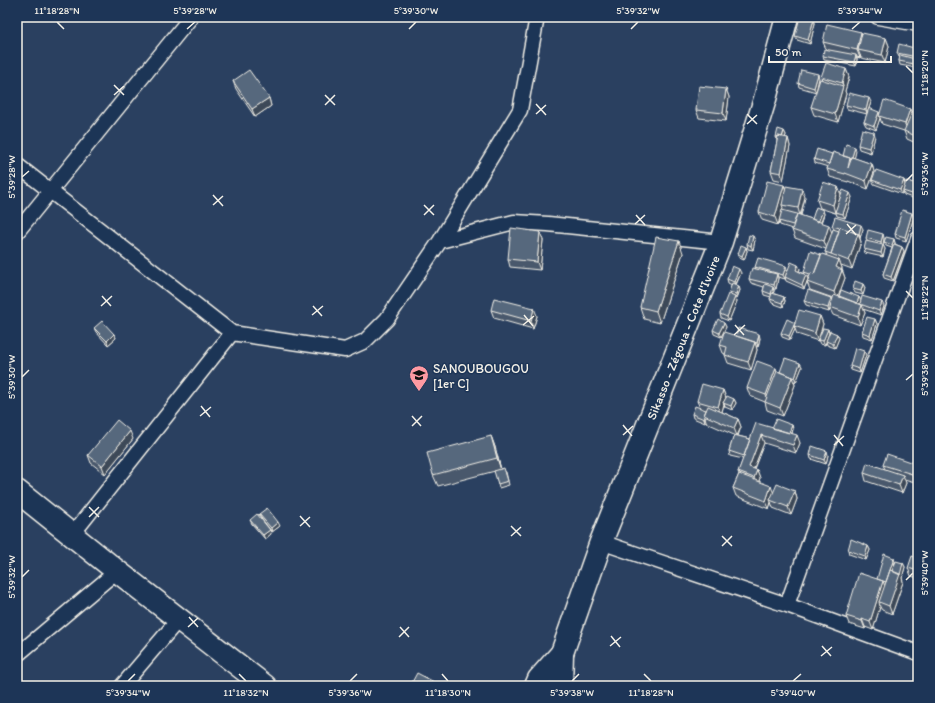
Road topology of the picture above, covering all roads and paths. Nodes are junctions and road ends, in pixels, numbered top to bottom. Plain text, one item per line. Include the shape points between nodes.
1 (191, 17) edge
2 (537, 17) edge
3 (787, 17) edge
4 (878, 17) edge
5 (918, 24) edge
6 (17, 165) edge
7 (50, 191) junction
8 (17, 232) edge
9 (918, 239) edge
10 (440, 241) junction
11 (721, 242) junction
12 (232, 333) junction
13 (17, 491) edge
14 (72, 535) junction
15 (601, 542) junction
16 (117, 571) junction
17 (787, 605) junction
18 (180, 619) junction
19 (562, 653) junction
20 (918, 653) edge
21 (17, 655) edge
22 (122, 686) edge
23 (265, 686) edge
24 (536, 686) edge
25 (561, 686) edge

1 - 7 street
2 - 10 street via 520,110
3 - 11 highway, Sikasso - Zégoua - Cote d'Ivoire
4 - 5 street
6 - 7 street
7 - 8 street
7 - 12 street
9 - 17 street
10 - 11 street via 514,222
10 - 12 street via 387,319 365,341 345,350
11 - 15 highway, Sikasso - Zégoua - Cote d'Ivoire
12 - 14 street
13 - 14 highway
14 - 16 highway
15 - 17 street
15 - 19 highway, Sikasso - Zégoua - Cote d'Ivoire
16 - 18 highway
16 - 21 street
17 - 20 street
18 - 22 street
18 - 23 highway
19 - 24 highway
19 - 25 highway

